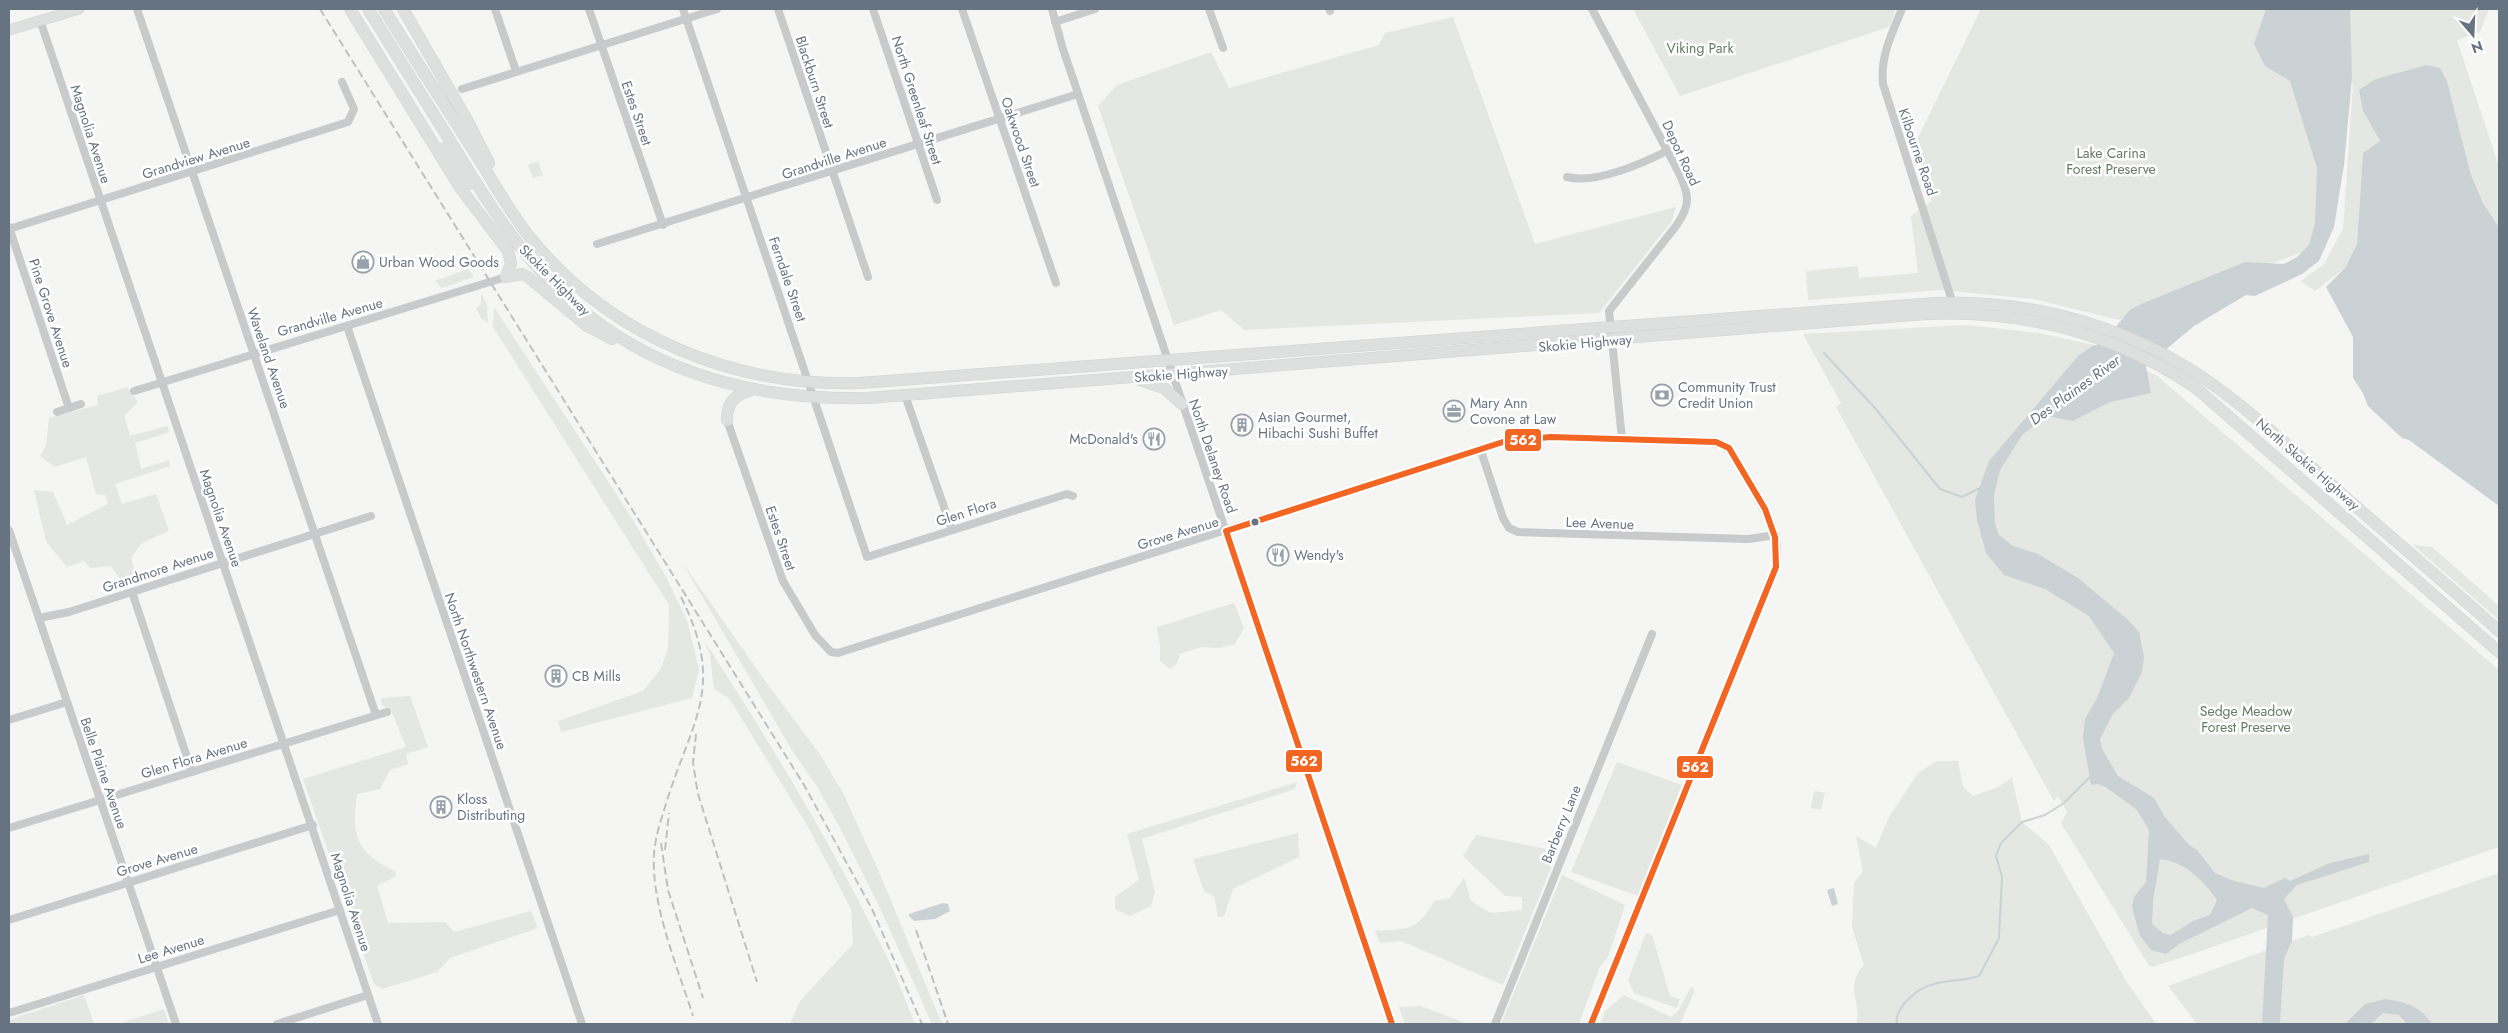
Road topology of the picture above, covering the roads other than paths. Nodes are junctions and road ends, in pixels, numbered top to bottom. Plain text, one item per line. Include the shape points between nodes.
1 (79, 9) edge
2 (137, 9) edge
3 (350, 9) edge
4 (368, 9) edge
5 (403, 9) edge
6 (495, 9) edge
7 (589, 9) edge
8 (683, 9) edge
9 (717, 9) edge
10 (778, 9) edge
11 (873, 9) edge
12 (962, 9) edge
13 (1052, 9) edge
14 (1095, 9) edge
15 (1209, 9) edge
16 (1592, 9) edge
17 (1902, 9) edge
18 (386, 13) edge
19 (687, 18) junction
20 (40, 20) junction
21 (1055, 22) junction
22 (9, 30) edge
23 (601, 45) junction
24 (1223, 48) dead end
25 (388, 69) junction
26 (516, 71) junction
27 (342, 82) dead end
28 (462, 89) dead end
29 (1078, 94) junction
30 (999, 119) junction
31 (918, 144) junction
32 (1667, 152) junction
33 (832, 171) junction
34 (192, 172) junction
35 (1567, 177) dead end
36 (747, 198) junction
37 (937, 200) dead end
38 (100, 201) junction
39 (518, 221) junction
40 (662, 225) junction
41 (9, 228) edge
42 (597, 244) dead end
43 (527, 255) junction
44 (506, 277) junction
45 (868, 277) dead end
46 (1056, 283) dead end
47 (1954, 308) junction
48 (347, 326) junction
49 (1611, 327) junction
50 (2094, 330) junction
51 (1613, 340) junction
52 (254, 352) junction
53 (662, 360) junction
54 (1167, 360) junction
55 (2161, 366) joint
56 (1172, 375) junction
57 (1134, 378) junction
58 (162, 382) junction
59 (810, 383) junction
60 (751, 390) junction
61 (134, 391) dead end
62 (905, 396) junction
63 (814, 398) junction
64 (81, 404) dead end
65 (1182, 404) junction
66 (69, 408) junction
67 (57, 412) dead end
68 (727, 420) joint
69 (1622, 439) junction
70 (1480, 448) junction
71 (1072, 496) dead end
72 (371, 516) dead end
73 (9, 530) edge
74 (952, 530) junction
75 (1226, 531) junction
76 (314, 534) junction
77 (1776, 535) junction
78 (867, 557) joint
79 (223, 563) junction
80 (132, 592) junction
81 (39, 618) junction
82 (2499, 631) edge
83 (1652, 634) dead end
84 (831, 652) joint
85 (2499, 652) edge
86 (67, 702) junction
87 (387, 712) dead end
88 (376, 715) junction
89 (9, 720) edge
90 (284, 743) junction
91 (192, 772) junction
92 (100, 800) junction
93 (312, 825) junction
94 (9, 828) edge
95 (128, 882) junction
96 (340, 910) junction
97 (9, 920) edge
98 (156, 967) junction
99 (368, 995) junction
100 (9, 1013) edge
101 (176, 1024) edge
102 (277, 1024) edge
103 (378, 1024) edge
104 (581, 1024) edge
105 (1392, 1024) edge
106 (1495, 1024) edge
107 (1591, 1024) edge

1 - 20 main road
2 - 34 street, Waveland Avenue
3 - 25 highway
4 - 43 highway, Skokie Highway via 489,202
5 - 39 highway via 467,120
6 - 26 street
7 - 23 street, Estes Street
8 - 19 street, Ferndale Street
9 - 19 street
10 - 33 street, Blackburn Street
11 - 31 street, North Greenleaf Street
12 - 30 street, Oakwood Street
13 - 21 street, North Delaney Road
14 - 21 street
15 - 24 street
16 - 32 street, Depot Road
17 - 47 street, Kilbourne Road via 1885,54 1883,84
18 - 39 highway, Skokie Highway
19 - 23 street
19 - 36 street, Ferndale Street
20 - 22 main road
20 - 38 street, Magnolia Avenue
21 - 29 street, North Delaney Road
23 - 26 street
23 - 40 street, Estes Street
25 - 43 highway via 492,218
25 - 44 highway via 460,188 508,252 512,263
26 - 28 street
27 - 34 street, Grandview Avenue via 354,109 348,122
29 - 30 street, Grandville Avenue
29 - 54 street, North Delaney Road
30 - 31 street, Grandville Avenue
30 - 46 street, Oakwood Street
31 - 33 street, Grandville Avenue
31 - 37 street, North Greenleaf Street
32 - 35 street via 1595,177
32 - 49 street, Depot Road via 1685,186 1686,207 1676,226 1609,311
33 - 36 street, Grandville Avenue
33 - 45 street, Blackburn Street
34 - 38 street, Grandview Avenue
34 - 52 street, Waveland Avenue
36 - 40 street, Grandville Avenue
36 - 59 street, Ferndale Street
38 - 41 street, Grandview Avenue
38 - 58 street, Magnolia Avenue
39 - 59 highway, Skokie Highway via 549,259 591,298 644,332 721,366
40 - 42 street, Grandville Avenue
41 - 66 street, Pine Grove Avenue
43 - 53 highway, Skokie Highway via 582,310
44 - 48 street, Grandville Avenue
44 - 53 highway via 522,274 528,277 588,326
47 - 49 highway, Skokie Highway
47 - 50 highway, Skokie Highway
47 - 51 highway, Skokie Highway
48 - 52 street, Grandville Avenue
48 - 104 street, North Northwestern Avenue
49 - 51 street, Depot Road
49 - 54 highway, Skokie Highway
50 - 55 highway, Skokie Highway
50 - 82 highway, North Skokie Highway via 2171,358 2219,389
51 - 56 highway, Skokie Highway
51 - 69 street, Depot Road
52 - 58 street, Grandville Avenue
52 - 76 street, Waveland Avenue
53 - 60 highway, Skokie Highway
54 - 56 street, North Delaney Road
54 - 59 highway, Skokie Highway via 898,381
55 - 85 highway, North Skokie Highway via 2204,394
56 - 57 highway, Skokie Highway
56 - 65 street, North Delaney Road
57 - 62 highway, Skokie Highway
57 - 65 highway via 1164,388
58 - 61 street, Grandville Avenue
58 - 79 street, Magnolia Avenue
59 - 63 street, Ferndale Street
60 - 63 highway, Skokie Highway
60 - 68 highway via 731,400
62 - 63 highway, Skokie Highway
62 - 74 street
63 - 78 street, Ferndale Street
64 - 66 street
65 - 75 street, North Delaney Road
66 - 67 street
68 - 84 street, Estes Street via 783,581 815,635
69 - 70 street, Grove Avenue via 1536,438
69 - 77 street, Grove Avenue via 1705,441 1723,445 1734,455
70 - 75 street, Grove Avenue
70 - 77 street, Lee Avenue via 1503,518 1509,528 1518,532 1714,539 1760,539
71 - 74 street, Glen Flora via 1066,494
72 - 76 street, Grandmore Avenue
73 - 81 street, Belle Plaine Avenue
74 - 78 street, Glen Flora
75 - 84 street, Grove Avenue
75 - 105 street, North Delaney Road
76 - 79 street, Grandmore Avenue
76 - 88 street, Waveland Avenue
77 - 107 street via 1776,567
79 - 80 street, Grandmore Avenue
79 - 90 street, Magnolia Avenue
80 - 81 street, Grandmore Avenue
80 - 91 street
81 - 86 street, Belle Plaine Avenue
83 - 106 street, Barberry Lane
86 - 89 street
86 - 92 street, Belle Plaine Avenue
87 - 88 street, Glen Flora Avenue
88 - 90 street, Glen Flora Avenue
90 - 91 street, Glen Flora Avenue
90 - 93 street, Magnolia Avenue
91 - 92 street, Glen Flora Avenue
92 - 94 street, Glen Flora Avenue
92 - 95 street, Belle Plaine Avenue
93 - 95 street, Grove Avenue
93 - 96 street, Magnolia Avenue
95 - 97 street, Grove Avenue
95 - 98 street, Belle Plaine Avenue
96 - 98 street, Lee Avenue
96 - 99 street, Magnolia Avenue
98 - 100 street, Lee Avenue
98 - 101 street, Belle Plaine Avenue
99 - 102 street
99 - 103 street, Magnolia Avenue

